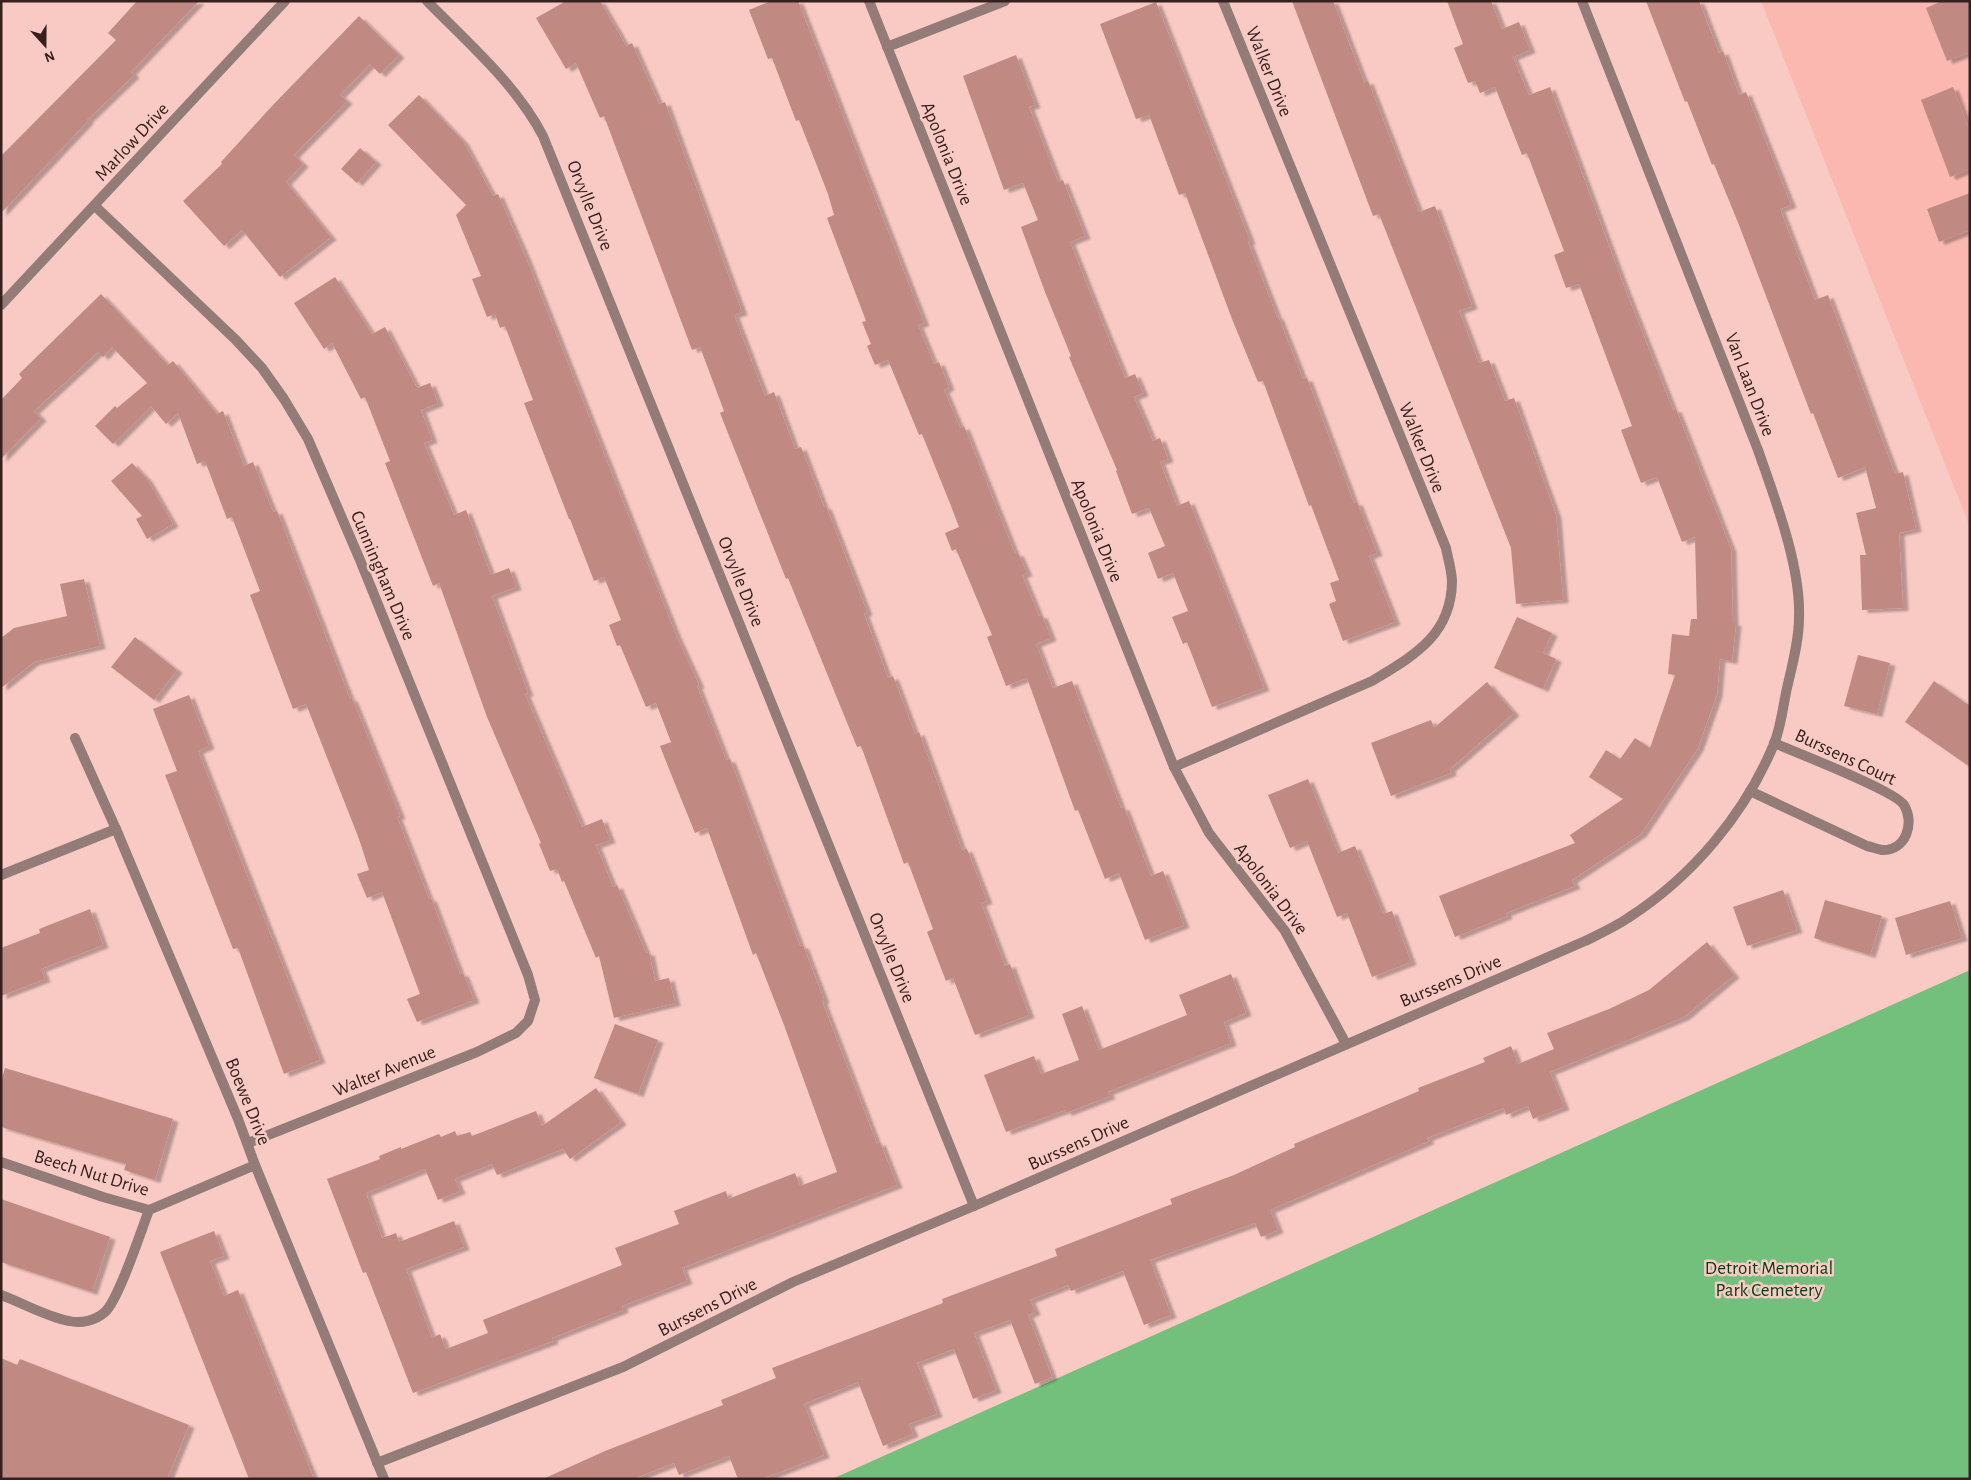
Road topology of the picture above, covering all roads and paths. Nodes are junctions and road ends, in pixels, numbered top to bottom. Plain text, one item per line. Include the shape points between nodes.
1 (285, 1) edge
2 (427, 1) edge
3 (869, 1) edge
4 (1004, 1) edge
5 (1223, 1) edge
6 (1582, 1) edge
7 (887, 46) junction
8 (95, 206) junction
9 (1, 305) edge
10 (75, 738) dead end
11 (1774, 743) junction
12 (1174, 767) junction
13 (1750, 791) junction
14 (116, 829) junction
15 (1, 875) edge
16 (528, 1021) joint
17 (1346, 1044) junction
18 (248, 1143) junction
19 (1, 1162) edge
20 (255, 1165) junction
21 (974, 1206) junction
22 (149, 1210) junction
23 (1, 1295) edge
24 (377, 1463) junction
25 (384, 1479) edge

1 - 8 street, Marlow Drive
2 - 21 street, Orvylle Drive via 510,85 544,136
3 - 7 street, Apolonia Drive
4 - 7 street
5 - 12 street, Walker Drive via 1446,548 1452,581 1444,623 1424,647 1402,663 1372,681
6 - 11 street, Van Laan Drive via 1784,524 1796,583 1799,618
7 - 12 street, Apolonia Drive
8 - 9 street, Marlow Drive
8 - 16 street, Cunningham Drive via 262,368 308,439 528,975 534,1000
10 - 14 street, Boewe Drive
11 - 13 street, Van Laan Drive
11 - 13 street, Burssens Court via 1864,782 1903,803 1910,824 1906,835 1897,846 1883,850 1867,846
12 - 17 street, Apolonia Drive via 1209,833 1285,931
13 - 17 street, Burssens Drive via 1714,844 1670,888 1628,919 1585,941
14 - 15 street
14 - 18 street, Boewe Drive
16 - 18 street, Walter Avenue via 516,1034 477,1052
17 - 21 street, Burssens Drive
18 - 20 street, Boewe Drive
19 - 22 street, Beech Nut Drive
20 - 22 street, Beech Nut Drive
20 - 24 street, Boewe Drive
21 - 24 street, Burssens Drive via 794,1282 623,1367
22 - 23 street via 115,1297 96,1319 68,1321
24 - 25 street, Boewe Drive

